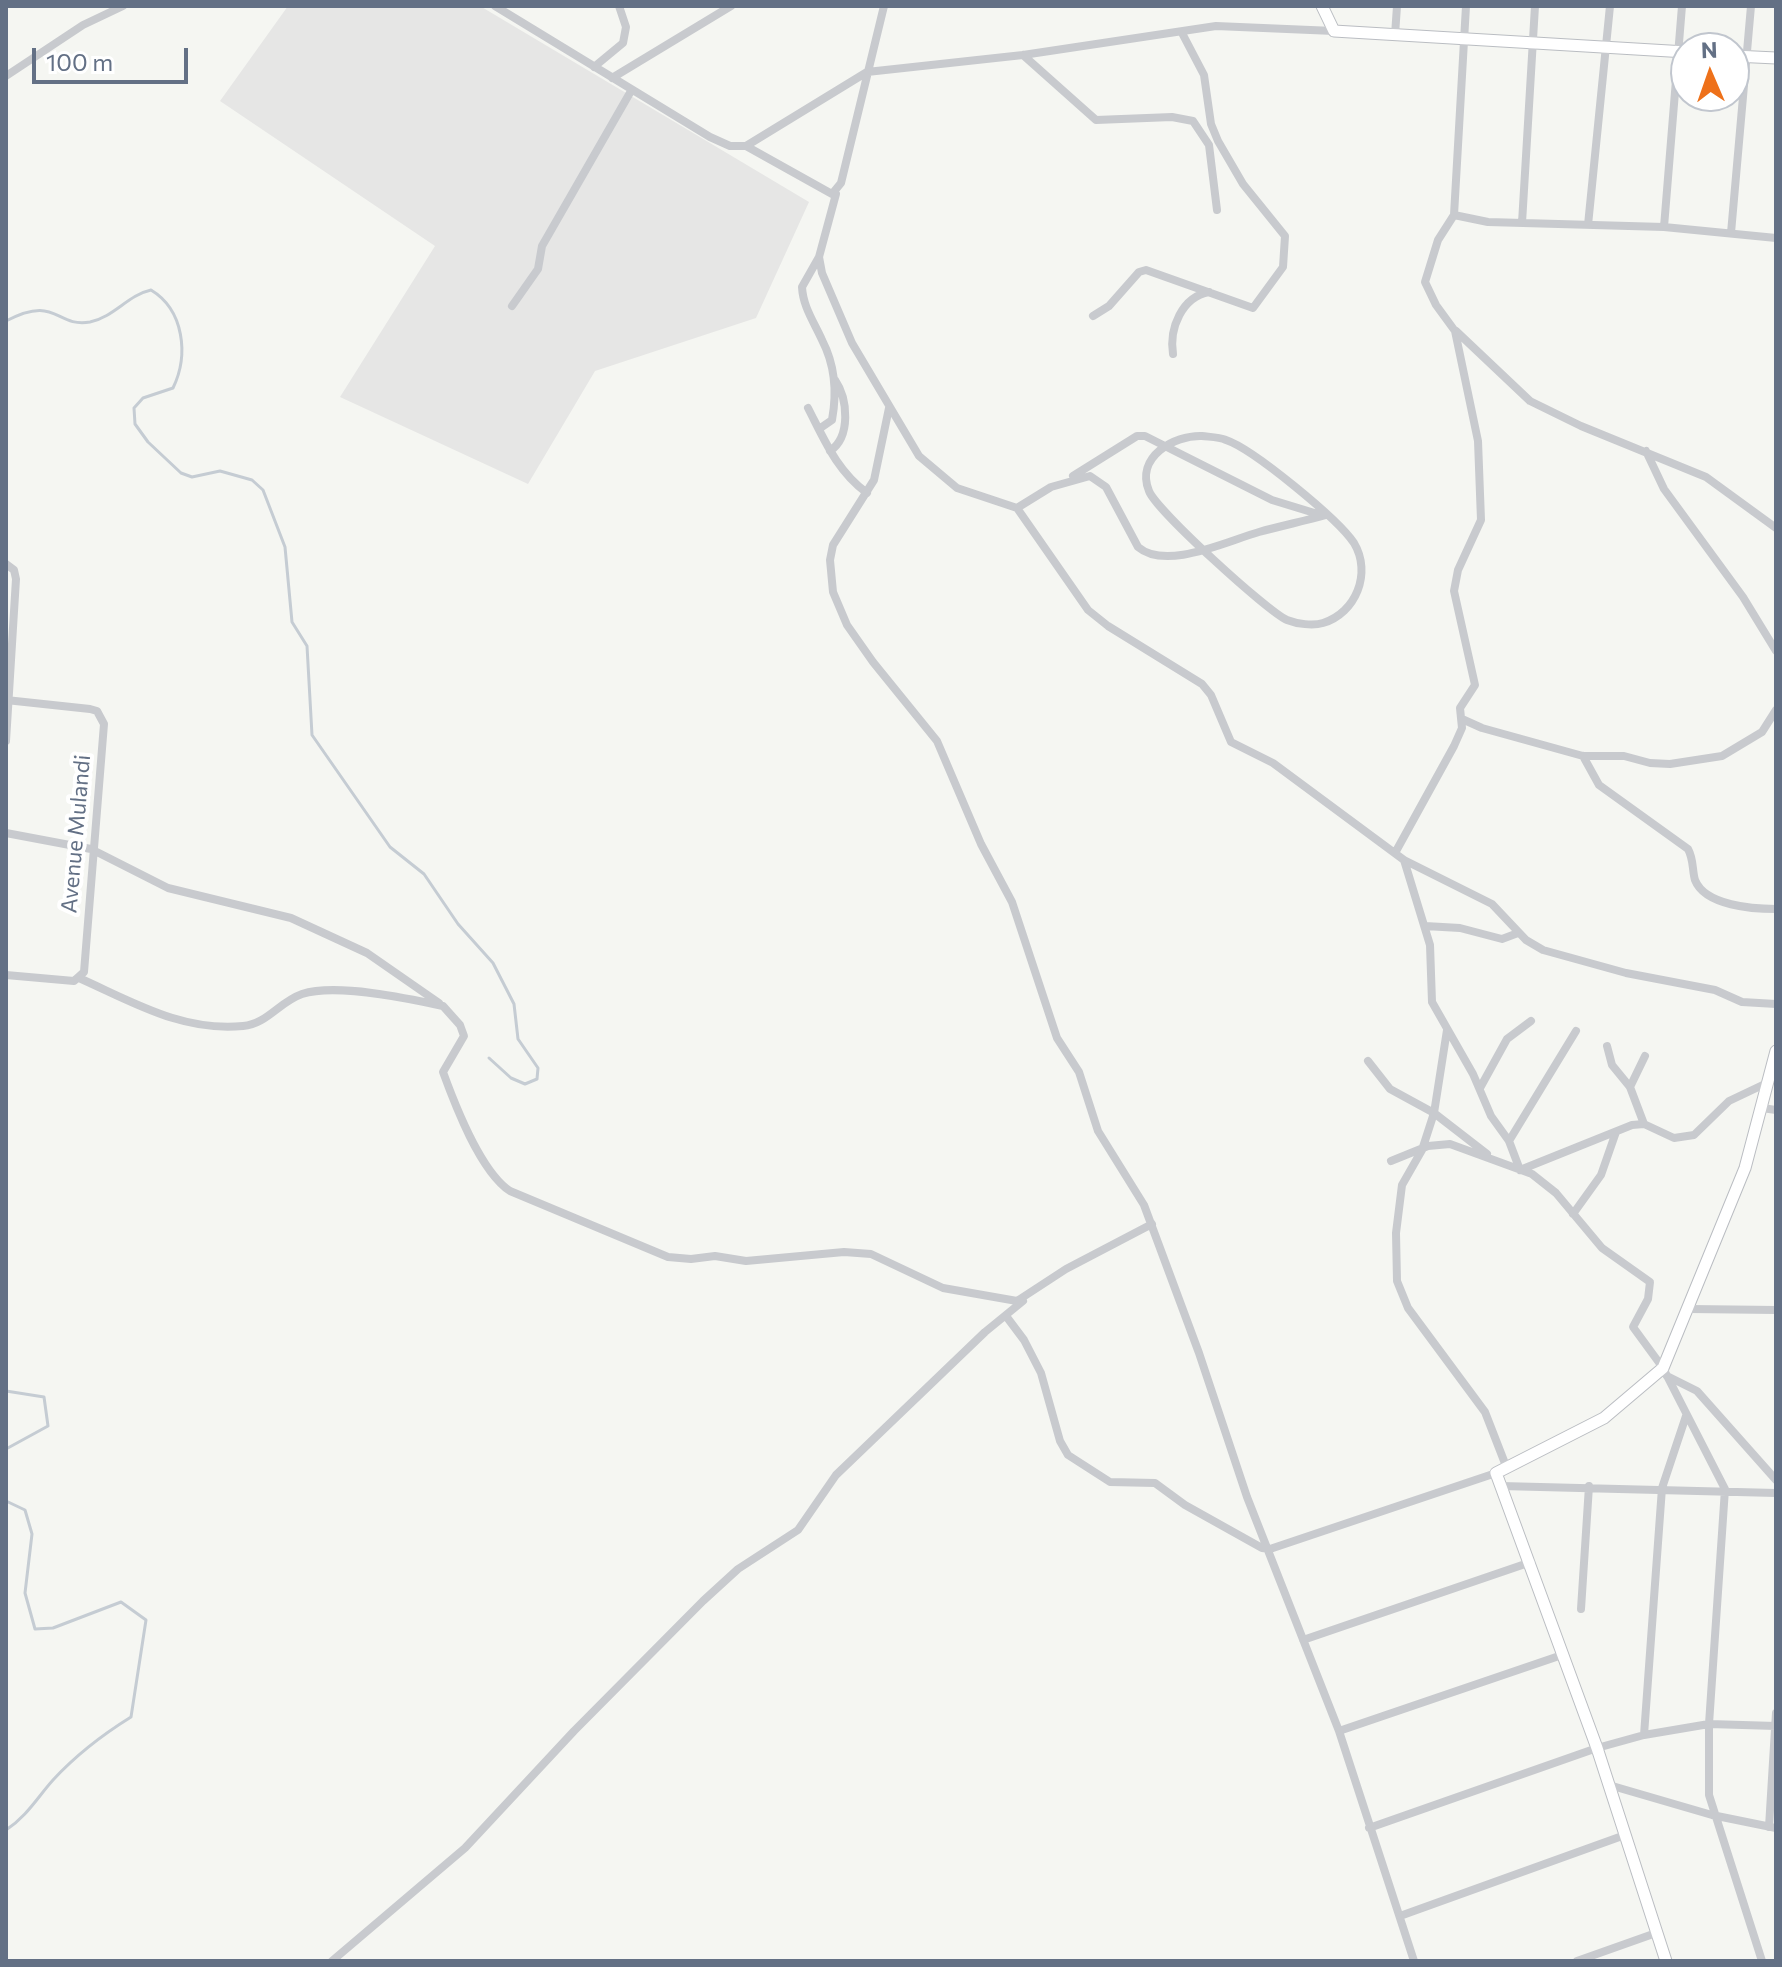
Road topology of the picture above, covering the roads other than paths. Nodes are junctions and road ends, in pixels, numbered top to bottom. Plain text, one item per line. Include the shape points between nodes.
1 (123, 6) edge
2 (495, 6) edge
3 (619, 6) edge
4 (731, 6) edge
5 (884, 6) edge
6 (1322, 6) edge
7 (1397, 6) edge
8 (1466, 6) edge
9 (1535, 6) edge
10 (1610, 6) edge
11 (1682, 6) edge
12 (1751, 6) edge
13 (1334, 31) junction
14 (1682, 32) edge
15 (1749, 32) edge
16 (1182, 33) junction
17 (1395, 35) junction
18 (1464, 38) junction
19 (1531, 43) junction
20 (1606, 47) junction
21 (1670, 51) edge
22 (1023, 55) junction
23 (1750, 57) edge
24 (1776, 58) edge
25 (594, 67) junction
26 (867, 72) junction
27 (6, 76) edge
28 (612, 78) junction
29 (631, 91) junction
30 (1676, 112) edge
31 (1742, 112) edge
32 (746, 146) junction
33 (836, 194) junction
34 (1217, 210) dead end
35 (1454, 215) junction
36 (1522, 223) junction
37 (1588, 225) junction
38 (1664, 227) junction
39 (1731, 233) junction
40 (1776, 238) edge
41 (819, 257) junction
42 (1209, 292) junction
43 (512, 306) dead end
44 (1093, 316) dead end
45 (1455, 331) junction
46 (1173, 354) dead end
47 (834, 380) junction
48 (808, 408) dead end
49 (889, 408) junction
50 (819, 429) junction
51 (1163, 447) junction
52 (830, 451) junction
53 (1646, 451) junction
54 (1066, 481) junction
55 (867, 493) junction
56 (1017, 508) junction
57 (1326, 515) junction
58 (1776, 528) edge
59 (1206, 550) junction
60 (6, 564) edge
61 (1776, 651) edge
62 (8, 700) edge
63 (1776, 710) edge
64 (1462, 719) junction
65 (6, 741) edge
66 (1583, 756) junction
67 (6, 833) edge
68 (91, 849) junction
69 (1395, 853) junction
70 (1404, 860) junction
71 (1776, 909) edge
72 (1425, 926) junction
73 (1518, 933) junction
74 (6, 975) edge
75 (79, 978) junction
76 (1776, 1004) edge
77 (443, 1006) junction
78 (1531, 1021) dead end
79 (1447, 1030) junction
80 (1576, 1031) dead end
81 (1607, 1046) dead end
82 (1776, 1051) edge
83 (1645, 1056) dead end
84 (1368, 1061) dead end
85 (1769, 1082) junction
86 (1630, 1087) junction
87 (1480, 1088) junction
88 (1762, 1108) junction
89 (1776, 1110) edge
90 (1434, 1113) junction
91 (1644, 1124) junction
92 (1616, 1132) junction
93 (1509, 1141) junction
94 (1422, 1150) junction
95 (1391, 1161) dead end
96 (1498, 1161) junction
97 (1520, 1170) junction
98 (1573, 1214) junction
99 (1152, 1224) junction
100 (1023, 1300) junction
101 (1690, 1309) junction
102 (1776, 1310) edge
103 (1006, 1316) junction
104 (1665, 1372) junction
105 (1686, 1416) junction
106 (1501, 1470) junction
107 (1776, 1480) edge
108 (1501, 1486) junction
109 (1589, 1486) junction
110 (1662, 1488) junction
111 (1725, 1489) junction
112 (1776, 1493) edge
113 (1270, 1549) junction
114 (1531, 1562) junction
115 (1581, 1609) dead end
116 (1303, 1640) junction
117 (1562, 1655) junction
118 (1776, 1713) edge
119 (1709, 1724) junction
120 (1775, 1726) edge
121 (1339, 1731) junction
122 (1644, 1735) junction
123 (1597, 1748) junction
124 (1609, 1785) junction
125 (1712, 1815) junction
126 (1772, 1827) edge
127 (1369, 1828) junction
128 (1625, 1835) junction
129 (1400, 1916) junction
130 (1656, 1933) junction
131 (332, 1961) edge
132 (1414, 1961) edge
133 (1577, 1961) edge
134 (1666, 1961) edge
135 (1762, 1961) edge

1 - 27 street via 83,25
2 - 25 street
3 - 25 street via 626,27 623,43
4 - 28 street
5 - 26 street
6 - 13 street
7 - 17 street
8 - 18 street
9 - 19 street
10 - 20 street
11 - 14 street
12 - 15 street
13 - 16 street via 1230,25
13 - 17 street
16 - 22 street
16 - 42 street via 1204,75 1218,141 1286,244 1283,267 1256,306 1240,306
17 - 18 street
18 - 19 street
18 - 35 street
19 - 20 street
19 - 36 street
20 - 21 street
20 - 37 street
22 - 26 street
22 - 34 street via 1096,120 1193,121 1209,145
23 - 24 street
25 - 28 street
26 - 32 street
26 - 33 street
28 - 29 street
29 - 32 street via 710,137
29 - 43 street via 542,246 538,269
30 - 38 street
31 - 39 street
32 - 33 street via 820,191
33 - 41 street
35 - 36 street
35 - 45 street via 1438,240 1425,282
36 - 37 street
37 - 38 street
38 - 39 street
39 - 40 street
41 - 47 street via 802,294 828,352
41 - 49 street via 831,299
42 - 44 street via 1143,270
42 - 46 street via 1181,312 1171,336
45 - 53 street via 1530,401
45 - 64 street via 1473,403 1482,495 1481,520 1454,591 1474,678 1472,693 1460,708
47 - 50 street via 832,420
47 - 52 street via 842,395 844,436
48 - 50 street
49 - 55 street
49 - 56 street via 930,469 967,493
50 - 52 street
51 - 54 street via 1137,436
51 - 57 street via 1272,500
51 - 57 street via 1189,436 1227,440
51 - 59 street via 1147,472 1149,491 1170,519
52 - 55 street via 846,477
53 - 58 street via 1706,477
53 - 61 street via 1664,489
54 - 56 street
54 - 59 street via 1090,476 1100,481 1144,553 1168,556
55 - 99 street via 833,545 830,578 839,607 873,662 937,741 1012,902 1057,1038 1079,1072 1098,1131
56 - 69 street via 1088,610 1202,684 1231,742 1273,763
57 - 59 street
57 - 59 street via 1355,546 1361,570 1357,596 1323,623 1301,623 1278,614
60 - 62 street via 16,579
62 - 65 street
62 - 68 street, Avenue Mulandi via 90,709 102,717
63 - 66 street via 1762,732 1722,756 1660,764 1624,756
64 - 66 street
64 - 69 street via 1454,746
66 - 71 street via 1599,785 1688,849 1696,882 1705,892 1735,904
67 - 68 street
68 - 75 street, Avenue Mulandi via 86,961
68 - 77 street via 168,888 291,918 367,953
69 - 70 street
70 - 72 street
70 - 73 street via 1492,904
72 - 73 street via 1502,939
72 - 79 street via 1432,1002
73 - 76 street via 1543,950 1604,968 1715,990 1742,1002
74 - 75 street
75 - 77 street via 169,1019 198,1024 258,1024 311,992
77 - 100 street via 464,1036 443,1068 459,1118 496,1179 510,1191 668,1257 746,1261 871,1254 943,1288
78 - 87 street via 1507,1039
79 - 87 street
79 - 90 street
80 - 93 street
81 - 86 street via 1614,1070
82 - 85 street
83 - 86 street
84 - 90 street via 1390,1089
85 - 88 street
85 - 91 street via 1729,1101 1694,1135 1674,1138
86 - 91 street
87 - 93 street
88 - 89 street
88 - 101 street via 1745,1168
90 - 94 street
90 - 96 street
91 - 92 street
92 - 97 street
92 - 98 street via 1601,1175
93 - 97 street
94 - 95 street
94 - 96 street via 1450,1144
94 - 106 street via 1402,1185 1397,1281 1408,1308 1485,1412
96 - 97 street
97 - 98 street via 1544,1182
98 - 104 street via 1602,1248 1650,1282 1648,1299 1633,1327
99 - 100 street via 1066,1269
99 - 113 street
100 - 103 street
101 - 102 street
101 - 104 street
103 - 113 street via 1041,1373 1068,1455 1115,1484 1155,1483 1244,1539
103 - 131 street via 836,1475 798,1530 738,1569 703,1601 465,1848
104 - 105 street
104 - 106 street via 1610,1413
104 - 107 street via 1697,1391
105 - 110 street
105 - 111 street
106 - 108 street
106 - 113 street
108 - 109 street
108 - 114 street
109 - 110 street
109 - 115 street
110 - 111 street
110 - 122 street
111 - 112 street
111 - 119 street
113 - 116 street
114 - 116 street
114 - 117 street
116 - 121 street
117 - 121 street
117 - 123 street
118 - 120 street
119 - 120 street
119 - 122 street
119 - 125 street
120 - 126 street
121 - 127 street
122 - 123 street
123 - 124 street
123 - 127 street
124 - 125 street
124 - 128 street
125 - 126 street
125 - 135 street
127 - 129 street
128 - 129 street
128 - 130 street
129 - 132 street
130 - 133 street
130 - 134 street

